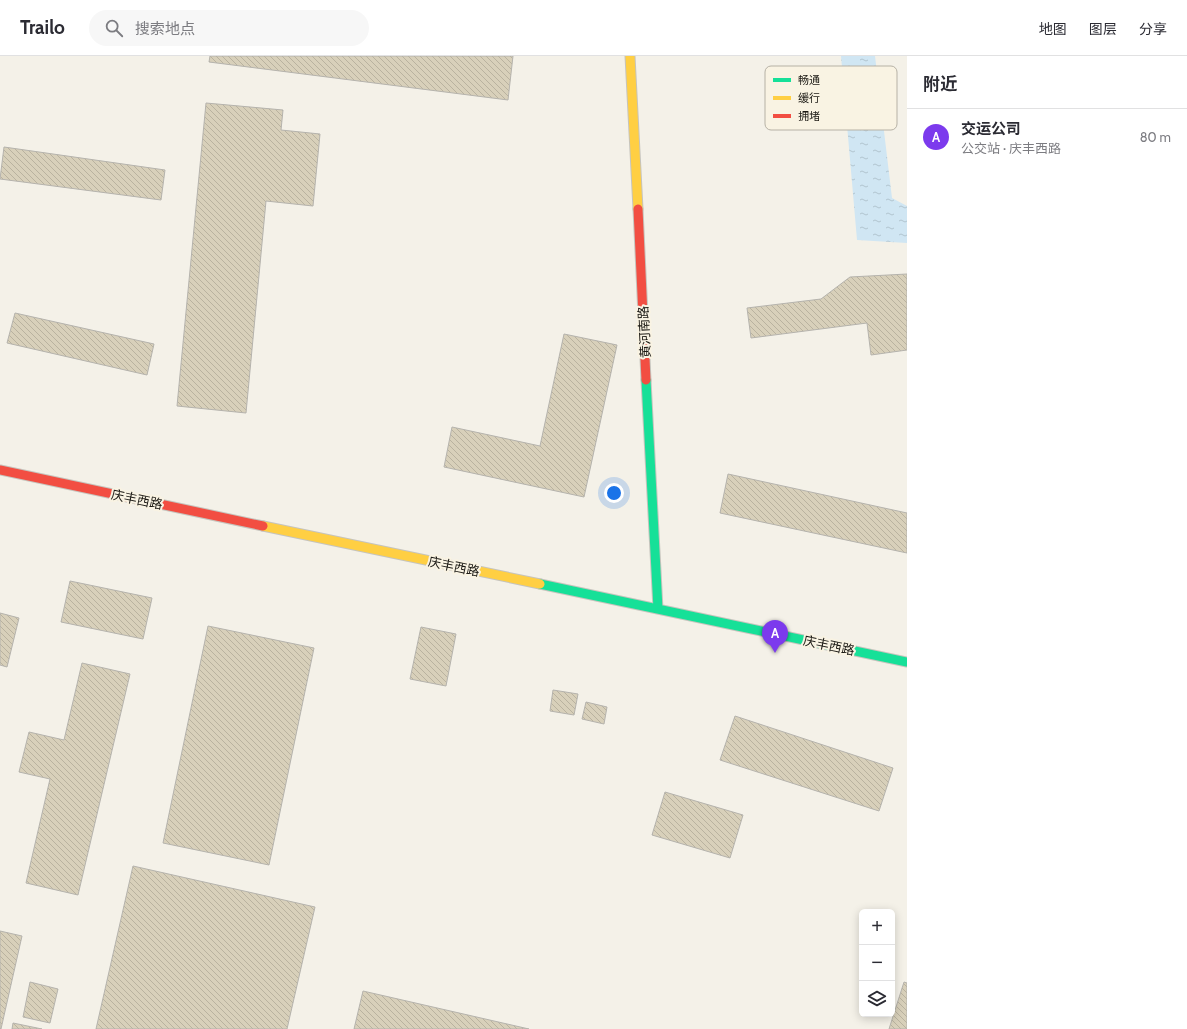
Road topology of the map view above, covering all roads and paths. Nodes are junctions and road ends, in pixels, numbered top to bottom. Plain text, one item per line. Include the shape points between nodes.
1 (630, 56) edge
2 (0, 470) edge
3 (658, 609) junction
4 (907, 662) edge

1 - 3 street, 黄河南路
2 - 3 street, 庆丰西路
3 - 4 street, 庆丰西路

